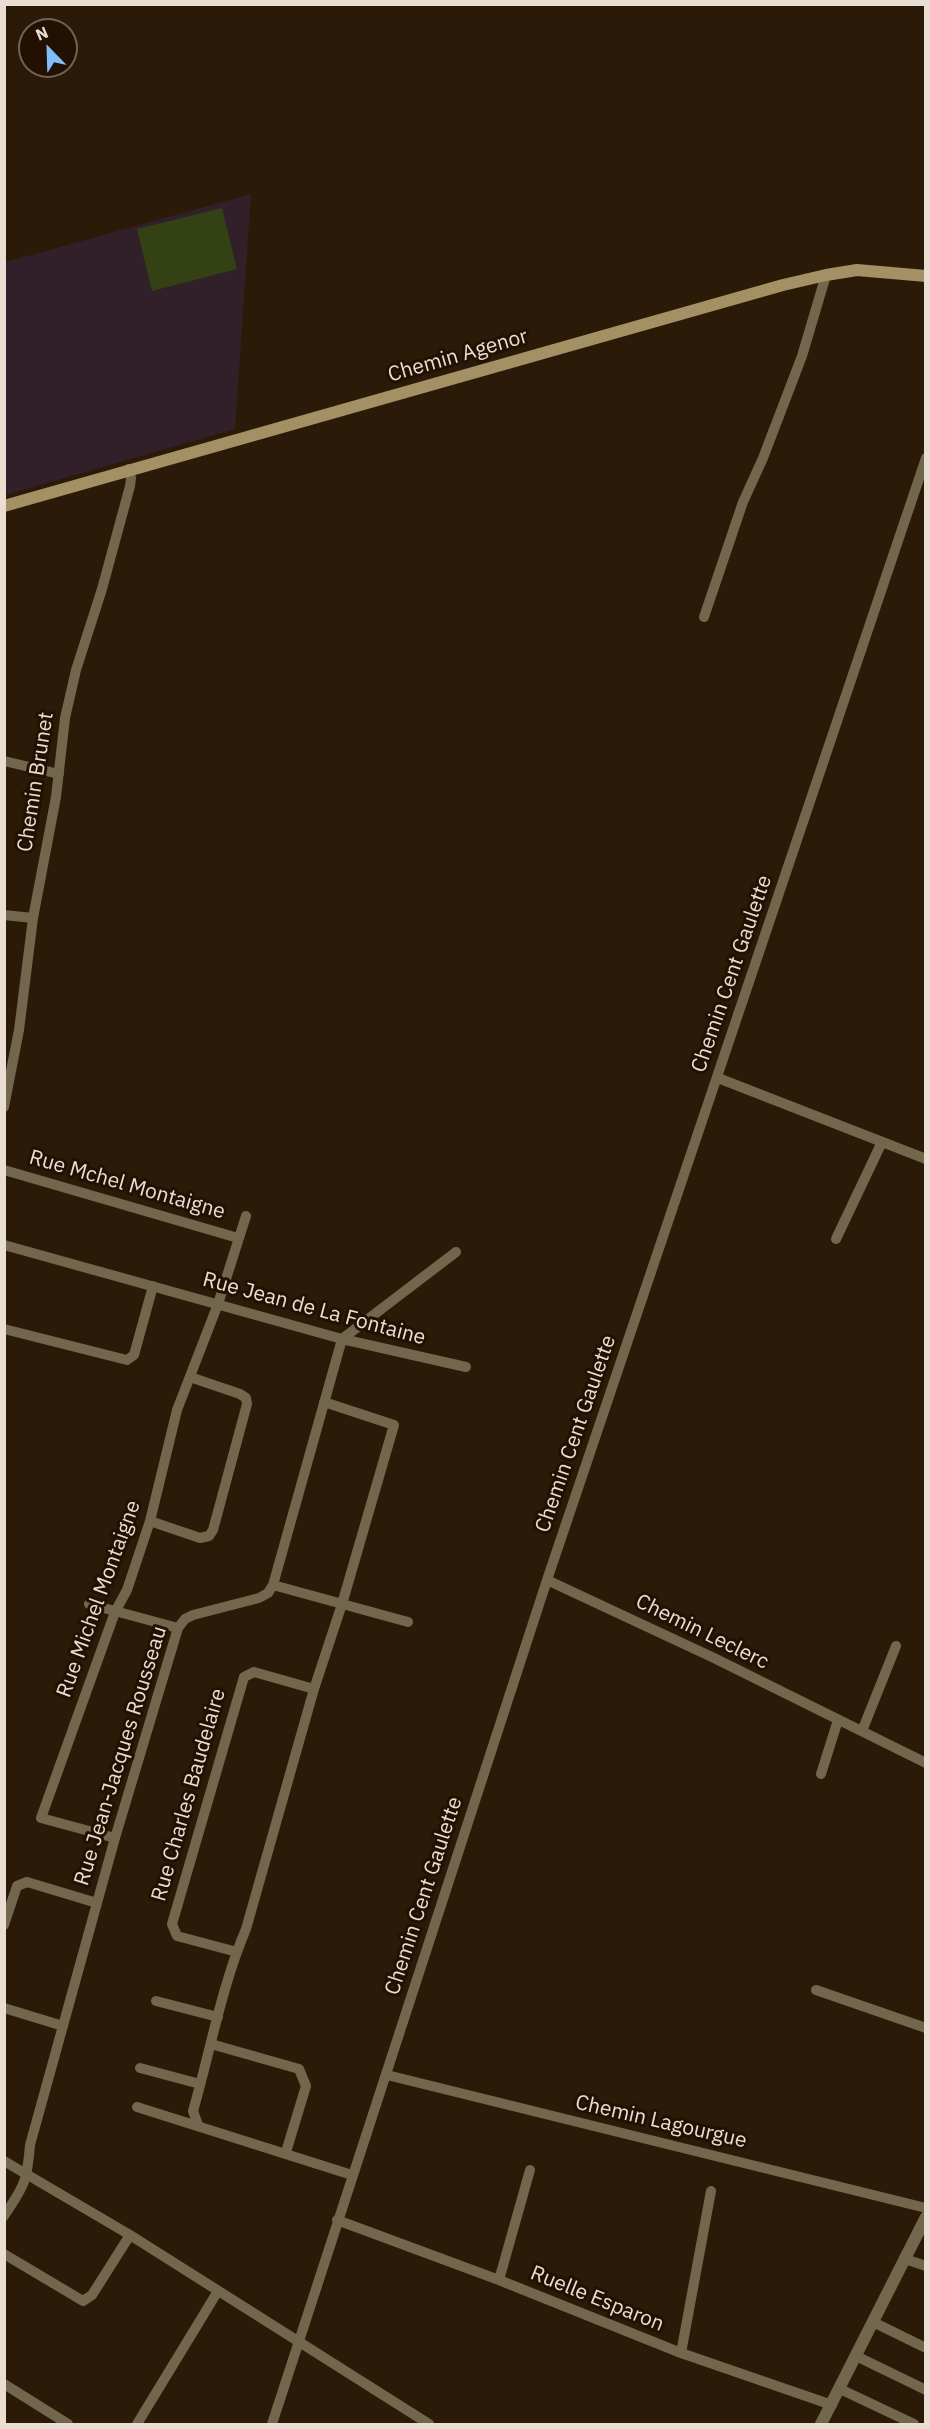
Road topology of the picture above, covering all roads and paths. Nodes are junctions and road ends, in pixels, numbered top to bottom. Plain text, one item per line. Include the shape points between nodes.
1 (826, 274) junction
2 (926, 276) edge
3 (926, 458) edge
4 (129, 469) junction
5 (4, 506) edge
6 (704, 617) dead end
7 (4, 760) edge
8 (59, 774) junction
9 (4, 915) edge
10 (33, 918) junction
11 (718, 1078) junction
12 (4, 1107) edge
13 (882, 1142) junction
14 (926, 1159) edge
15 (4, 1170) edge
16 (246, 1216) dead end
17 (238, 1238) junction
18 (836, 1239) dead end
19 (4, 1245) edge
20 (456, 1252) dead end
21 (153, 1286) junction
22 (218, 1304) junction
23 (4, 1329) edge
24 (342, 1339) junction
25 (466, 1367) dead end
26 (190, 1377) junction
27 (324, 1402) junction
28 (150, 1521) junction
29 (547, 1580) junction
30 (273, 1585) junction
31 (88, 1604) dead end
32 (342, 1604) junction
33 (115, 1612) junction
34 (408, 1622) dead end
35 (178, 1628) junction
36 (896, 1646) dead end
37 (314, 1689) junction
38 (838, 1720) junction
39 (862, 1731) junction
40 (926, 1763) edge
41 (821, 1774) dead end
42 (115, 1838) junction
43 (97, 1902) junction
44 (4, 1925) edge
45 (237, 1952) junction
46 (816, 1990) dead end
47 (156, 2001) dead end
48 (4, 2008) edge
49 (219, 2018) junction
50 (63, 2026) junction
51 (926, 2028) edge
52 (212, 2044) junction
53 (140, 2068) dead end
54 (387, 2075) junction
55 (200, 2085) junction
56 (137, 2107) dead end
57 (198, 2125) junction
58 (286, 2152) junction
59 (4, 2161) edge
60 (530, 2170) dead end
61 (27, 2175) junction
62 (352, 2175) junction
63 (711, 2191) dead end
64 (926, 2208) edge
65 (4, 2216) edge
66 (926, 2217) edge
67 (337, 2220) junction
68 (130, 2235) junction
69 (4, 2254) edge
70 (905, 2259) junction
71 (926, 2266) edge
72 (498, 2280) junction
73 (218, 2290) junction
74 (873, 2322) junction
75 (298, 2340) junction
76 (926, 2348) edge
77 (681, 2353) junction
78 (856, 2356) junction
79 (4, 2384) edge
80 (840, 2389) junction
81 (926, 2390) edge
82 (832, 2405) junction
83 (825, 2423) edge
84 (68, 2424) edge
85 (137, 2424) edge
86 (272, 2424) edge
87 (429, 2424) edge
88 (914, 2424) edge

1 - 2 main road, Chemin Agenor via 857,270
1 - 4 main road, Chemin Agenor
1 - 6 street via 802,356 743,502
3 - 11 street, Chemin Cent Gaulette
4 - 5 main road, Chemin Agenor
4 - 8 street, Chemin Brunet via 130,486 76,670 65,718
7 - 8 street
8 - 10 street, Chemin Brunet
9 - 10 street
10 - 12 street, Chemin Brunet via 19,1030
11 - 13 street
11 - 29 street, Chemin Cent Gaulette
13 - 14 street
13 - 18 street
15 - 17 street, Rue Mchel Montaigne
16 - 17 street, Rue Michel Montaigne
17 - 22 street, Rue Michel Montaigne
19 - 21 street, Rue Jean de La Fontaine
20 - 24 street
21 - 22 street, Rue Jean de La Fontaine
21 - 23 street via 134,1355 127,1360
22 - 24 street, Rue Jean de La Fontaine
22 - 26 street, Rue Michel Montaigne
24 - 25 street, Rue Jean de La Fontaine
24 - 27 street
26 - 28 street, Rue Michel Montaigne via 177,1410
26 - 28 street via 246,1398 247,1404 213,1530 209,1536 200,1538
27 - 30 street
27 - 32 street via 394,1425
28 - 33 street, Rue Michel Montaigne via 128,1590
29 - 38 street, Chemin Leclerc
29 - 54 street, Chemin Cent Gaulette
30 - 32 street
30 - 35 street, Rue Jean-Jacques Rousseau via 259,1599 194,1615
31 - 33 street
32 - 34 street
32 - 37 street
33 - 35 street
33 - 42 street, Rue Michel Montaigne via 41,1818
35 - 42 street, Rue Jean-Jacques Rousseau
36 - 39 street
37 - 45 street
37 - 45 street, Rue Charles Baudelaire via 254,1671 244,1677 172,1924 177,1936
38 - 39 street, Chemin Leclerc
38 - 41 street
39 - 40 street, Chemin Leclerc
42 - 43 street, Rue Jean-Jacques Rousseau
43 - 44 street via 27,1882 17,1886
43 - 50 street, Rue Jean-Jacques Rousseau
45 - 49 street
46 - 51 street
47 - 49 street
48 - 50 street
49 - 52 street
50 - 61 street, Rue Jean-Jacques Rousseau via 30,2145
52 - 55 street
52 - 58 street via 299,2069 306,2085
53 - 55 street
54 - 62 street, Chemin Cent Gaulette
54 - 64 street, Chemin Lagourgue
55 - 57 street via 193,2111
56 - 57 street
57 - 58 street
58 - 62 street
59 - 61 street
60 - 72 street, Ruelle Esparon
61 - 65 street
61 - 68 street
62 - 67 street, Chemin Cent Gaulette
63 - 77 street, Ruelle Esparon
66 - 70 street
67 - 72 street, Ruelle Esparon
67 - 75 street, Chemin Cent Gaulette
68 - 69 street via 92,2295 83,2301
68 - 73 street
70 - 71 street
70 - 74 street
72 - 77 street, Ruelle Esparon
73 - 75 street
73 - 85 street
74 - 76 street
74 - 78 street
75 - 86 street, Chemin Cent Gaulette
75 - 87 street
77 - 82 street, Ruelle Esparon
78 - 80 street
78 - 81 street
79 - 84 street
80 - 82 street
80 - 88 street
82 - 83 street

